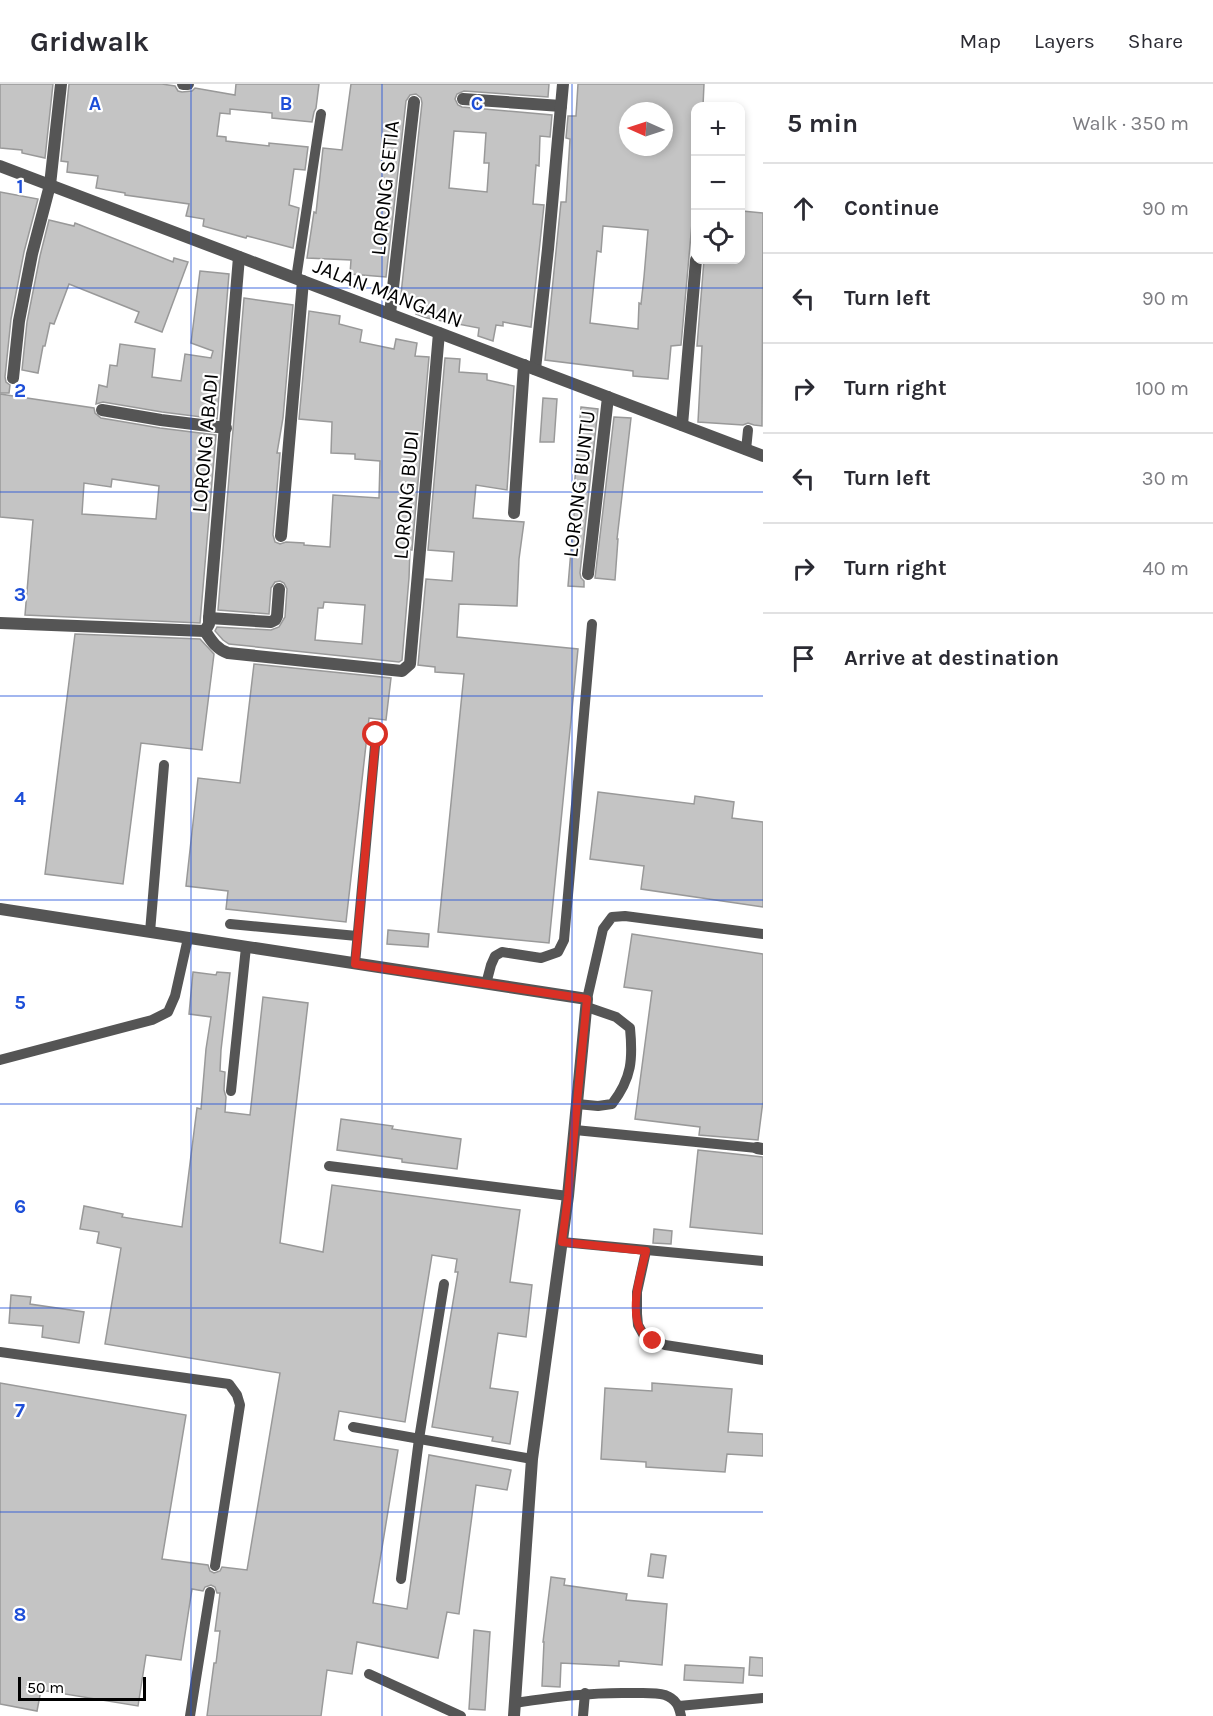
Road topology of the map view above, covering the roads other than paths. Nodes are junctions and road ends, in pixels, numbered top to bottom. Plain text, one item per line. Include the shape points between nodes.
1 (61, 84) edge
2 (183, 84) edge
3 (188, 84) edge
4 (563, 84) edge
5 (463, 99) dead end
6 (414, 102) dead end
7 (561, 106) junction
8 (321, 114) dead end
9 (0, 166) edge
10 (50, 185) junction
11 (239, 257) junction
12 (696, 264) edge
13 (300, 280) junction
14 (390, 314) junction
15 (439, 333) junction
16 (530, 367) junction
17 (13, 378) dead end
18 (608, 397) junction
19 (102, 410) dead end
20 (682, 425) junction
21 (226, 428) junction
22 (748, 430) dead end
23 (746, 450) junction
24 (763, 456) edge
25 (514, 513) dead end
26 (281, 536) dead end
27 (588, 574) dead end
28 (279, 589) dead end
29 (209, 618) junction
30 (0, 623) edge
31 (592, 624) dead end
32 (205, 631) junction
33 (376, 735) dead end
34 (164, 765) dead end
35 (0, 909) edge
36 (230, 924) dead end
37 (150, 932) junction
38 (763, 934) edge
39 (357, 936) junction
40 (188, 938) junction
41 (246, 947) junction
42 (355, 964) junction
43 (486, 984) junction
44 (587, 1003) junction
45 (0, 1060) edge
46 (231, 1091) dead end
47 (577, 1104) junction
48 (574, 1130) junction
49 (760, 1148) edge
50 (329, 1166) dead end
51 (568, 1196) junction
52 (562, 1242) junction
53 (646, 1251) junction
54 (763, 1261) edge
55 (444, 1284) dead end
56 (0, 1352) edge
57 (763, 1359) edge
58 (353, 1427) dead end
59 (419, 1439) junction
60 (532, 1459) junction
61 (214, 1566) dead end
62 (400, 1580) dead end
63 (210, 1592) dead end
64 (369, 1674) dead end
65 (585, 1693) junction
66 (763, 1698) edge
67 (515, 1703) junction
68 (680, 1711) edge
69 (190, 1716) edge
70 (461, 1716) edge
71 (514, 1716) edge
72 (583, 1716) edge

1 - 10 street
2 - 3 street
4 - 7 street
5 - 7 street
6 - 14 street, LORONG SETIA
7 - 16 street via 548,249
8 - 13 lane
9 - 10 street, JALAN MANGAAN
10 - 11 street, JALAN MANGAAN
10 - 17 street via 19,321
11 - 13 street, JALAN MANGAAN
11 - 21 street, LORONG ABADI
12 - 20 street
13 - 14 street, JALAN MANGAAN
13 - 26 street
14 - 15 street, JALAN MANGAAN
15 - 16 street, JALAN MANGAAN
15 - 32 street, LORONG BUDI via 411,660 407,668 402,671 228,653 215,646
16 - 18 street, JALAN MANGAAN
16 - 25 street
18 - 20 street, JALAN MANGAAN
18 - 27 street, LORONG BUNTU
19 - 21 street
20 - 23 street, JALAN MANGAAN
21 - 29 street, LORONG ABADI
22 - 23 lane
23 - 24 street, JALAN MANGAAN
28 - 29 street via 277,616 271,622
29 - 32 street, LORONG ABADI
30 - 32 street
31 - 43 lane via 564,940 558,952 541,958 502,952 490,965
33 - 39 lane
34 - 37 lane
35 - 37 street
36 - 39 lane
37 - 40 street
38 - 44 lane via 612,917 603,929
39 - 42 lane
40 - 41 street
40 - 45 lane via 168,1012 152,1020
41 - 42 street
41 - 46 lane
42 - 43 street
43 - 44 street
44 - 47 street
44 - 47 lane via 630,1028 632,1054 627,1079 612,1104
47 - 48 street
48 - 49 lane
48 - 51 street
50 - 51 lane
51 - 52 street
52 - 53 lane
52 - 60 street
53 - 54 lane
53 - 57 lane via 636,1314 643,1334 665,1345
55 - 59 lane
56 - 61 lane via 229,1384 240,1405
58 - 59 lane
59 - 60 lane
59 - 62 lane
60 - 67 street
63 - 69 lane
64 - 70 lane
65 - 67 lane
65 - 68 lane via 666,1695
65 - 72 lane
66 - 68 lane
67 - 71 street

